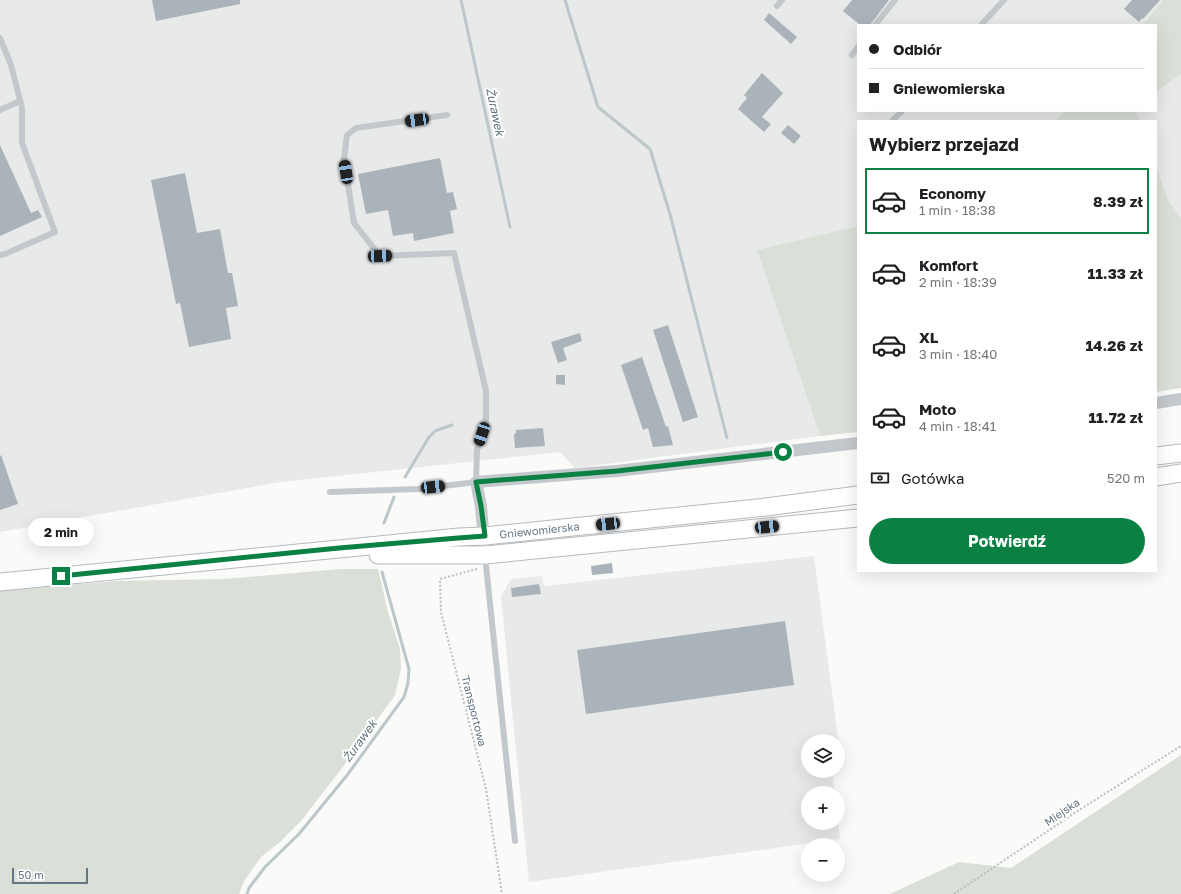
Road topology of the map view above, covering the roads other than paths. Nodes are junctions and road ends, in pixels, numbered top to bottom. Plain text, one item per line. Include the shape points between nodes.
1 (782, 0) edge
2 (895, 0) edge
3 (1004, 0) edge
4 (777, 6) dead end
5 (876, 24) edge
6 (982, 24) edge
7 (0, 38) edge
8 (857, 48) edge
9 (852, 55) dead end
10 (20, 100) junction
11 (0, 110) edge
12 (901, 112) edge
13 (447, 115) dead end
14 (893, 120) edge
15 (0, 255) edge
16 (1181, 399) edge
17 (1157, 403) edge
18 (857, 444) edge
19 (1181, 453) edge
20 (1157, 456) edge
21 (1181, 473) edge
22 (1157, 476) edge
23 (476, 482) junction
24 (330, 492) dead end
25 (857, 495) edge
26 (857, 518) edge
27 (485, 536) junction
28 (292, 554) junction
29 (486, 561) junction
30 (0, 582) edge
31 (515, 841) dead end

1 - 4 lane
2 - 5 lane
3 - 6 lane
7 - 10 lane
8 - 9 lane
10 - 11 lane
10 - 15 lane via 22,143 55,232
12 - 14 lane
13 - 23 lane via 356,128 347,135 344,159 354,223 380,256 454,254 486,391 486,424 477,450
16 - 17 street
18 - 23 street via 617,471
19 - 20 street
21 - 22 street
23 - 24 lane via 419,489
23 - 27 street
25 - 27 street, Gniewomierska
26 - 29 street, Gniewomierska
27 - 28 street, Gniewomierska
27 - 29 street
28 - 29 street, Gniewomierska
28 - 30 street, Gniewomierska
29 - 31 lane

